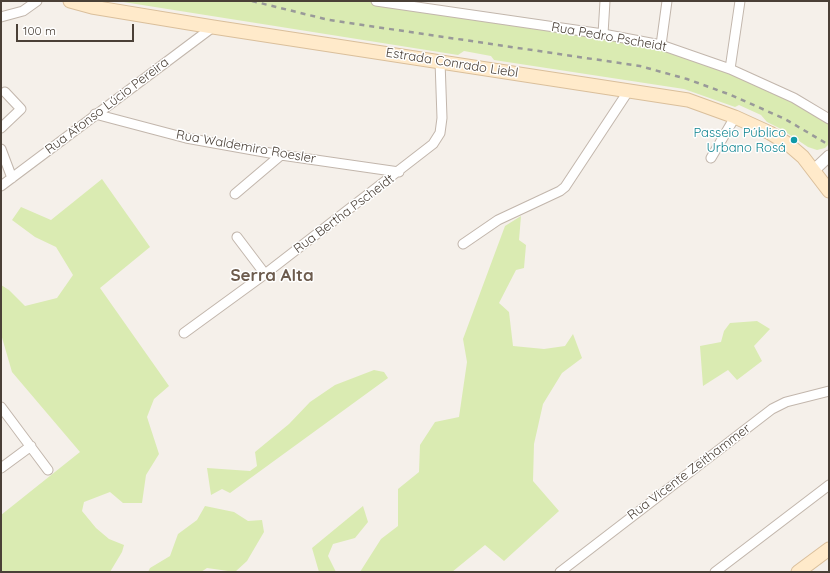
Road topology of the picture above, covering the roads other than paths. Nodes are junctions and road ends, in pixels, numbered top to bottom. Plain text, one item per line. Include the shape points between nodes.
1 (37, 1) edge
2 (70, 1) edge
3 (376, 1) edge
4 (606, 1) edge
5 (667, 1) edge
6 (740, 1) edge
7 (424, 4) edge
8 (1, 17) edge
9 (213, 27) junction
10 (603, 34) junction
11 (661, 45) junction
12 (440, 61) junction
13 (730, 69) junction
14 (629, 90) junction
15 (5, 92) dead end
16 (95, 114) junction
17 (735, 117) junction
18 (829, 119) edge
19 (1, 128) edge
20 (1, 149) edge
21 (281, 155) junction
22 (829, 156) edge
23 (711, 158) dead end
24 (814, 170) junction
25 (399, 172) junction
26 (12, 178) junction
27 (1, 186) edge
28 (829, 191) edge
29 (235, 194) dead end
30 (237, 237) dead end
31 (463, 244) dead end
32 (265, 274) junction
33 (184, 333) dead end
34 (829, 391) edge
35 (1, 407) edge
36 (31, 446) junction
37 (1, 468) edge
38 (48, 470) dead end
39 (829, 484) edge
40 (829, 549) edge
41 (560, 572) edge
42 (715, 572) edge
43 (798, 572) edge

1 - 8 street via 23,11
2 - 9 main road, Estrada Conrado Liebl
3 - 7 street, Rua Pedro Pscheidt
4 - 10 street
5 - 11 street
6 - 13 street
7 - 10 street, Rua Pedro Pscheidt
9 - 12 main road, Estrada Conrado Liebl
9 - 16 street, Rua Afonso Lúcio Pereira
10 - 11 street, Rua Pedro Pscheidt
11 - 13 street, Rua Pedro Pscheidt
12 - 14 main road, Estrada Conrado Liebl
12 - 25 street, Rua Bertha Pscheidt via 440,133 433,144
13 - 18 street, Rua Pedro Pscheidt via 794,98
14 - 17 main road, Estrada Conrado Liebl via 688,100
14 - 31 street via 565,187 498,220
15 - 19 street via 21,109
16 - 21 street, Rua Waldemiro Roesler via 186,138
16 - 26 street, Rua Afonso Lúcio Pereira
17 - 23 street
17 - 24 main road, Estrada Conrado Liebl via 788,144
20 - 26 street
21 - 25 street, Rua Waldemiro Roesler
21 - 29 street
22 - 24 street
24 - 28 main road, Estrada Conrado Liebl
25 - 32 street, Rua Bertha Pscheidt
26 - 27 street, Rua Afonso Lúcio Pereira
30 - 32 street
32 - 33 street, Rua Bertha Pscheidt
34 - 41 street, Rua Vicente Zeithammer via 786,402 772,409
35 - 36 street
36 - 37 street
36 - 38 street
39 - 42 street
40 - 43 main road

